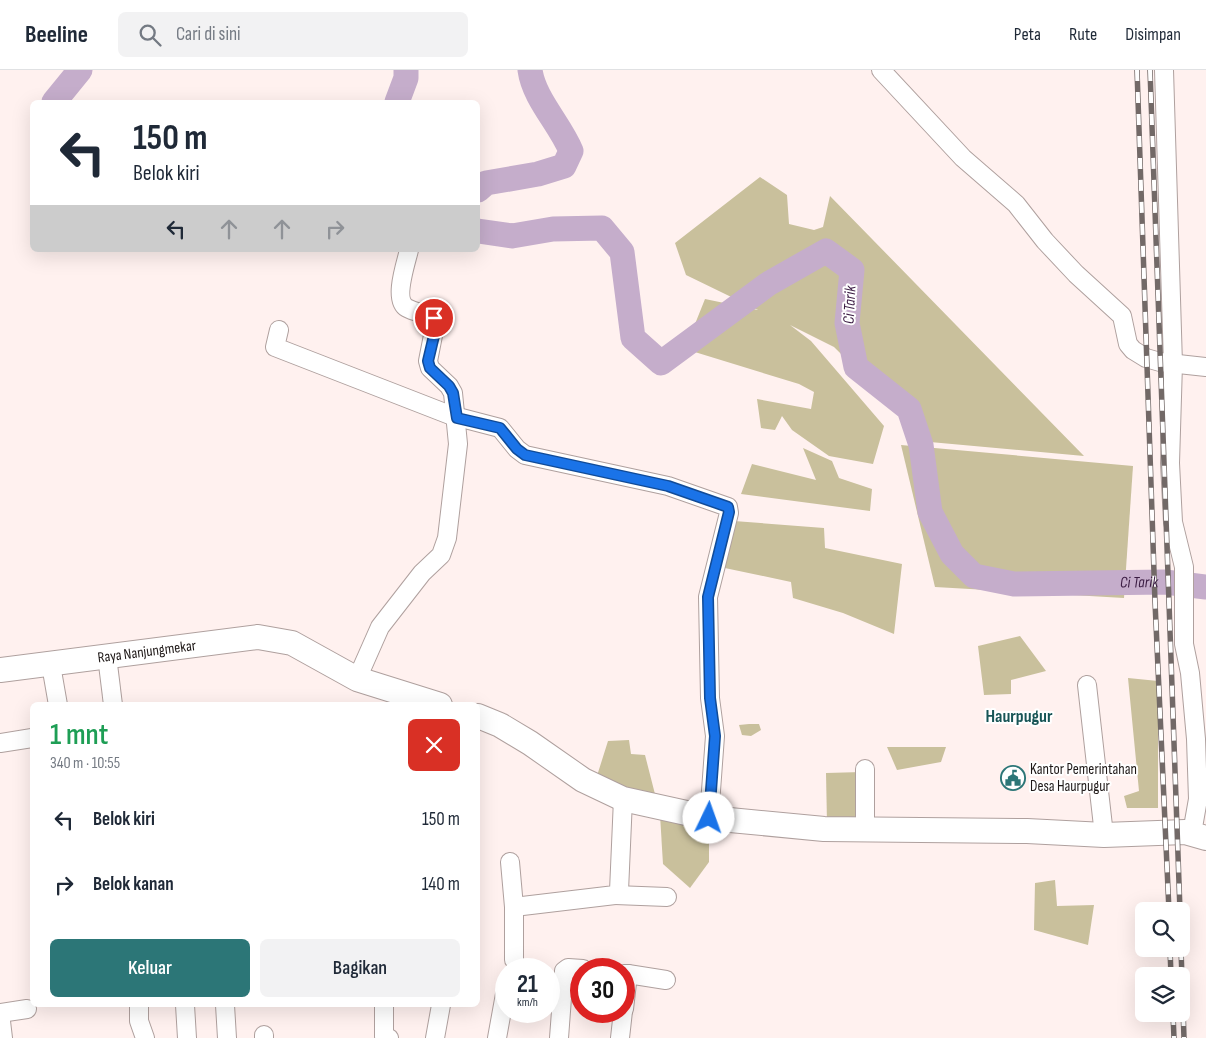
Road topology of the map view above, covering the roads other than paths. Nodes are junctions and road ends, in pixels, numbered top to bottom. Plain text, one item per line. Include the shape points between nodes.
1 (881, 70) edge
2 (1164, 70) edge
3 (409, 252) edge
4 (279, 330) dead end
5 (1173, 364) junction
6 (1206, 367) edge
7 (457, 418) junction
8 (107, 656) junction
9 (51, 665) junction
10 (0, 670) edge
11 (357, 679) junction
12 (1087, 685) dead end
13 (57, 702) edge
14 (113, 702) edge
15 (430, 702) edge
16 (480, 717) edge
17 (30, 738) edge
18 (0, 743) edge
19 (865, 769) dead end
20 (623, 799) junction
21 (709, 818) junction
22 (866, 830) junction
23 (1104, 835) junction
24 (1199, 836) edge
25 (510, 862) dead end
26 (615, 895) junction
27 (667, 897) dead end
28 (514, 907) junction
29 (514, 958) edge
30 (570, 969) edge
31 (635, 975) edge
32 (666, 980) dead end
33 (139, 1007) edge
34 (185, 1007) edge
35 (225, 1007) edge
36 (384, 1007) edge
37 (441, 1007) edge
38 (27, 1009) dead end
39 (0, 1013) edge
40 (500, 1023) edge
41 (622, 1023) edge
42 (385, 1037) edge
43 (3, 1038) edge
44 (145, 1038) edge
45 (187, 1038) edge
46 (227, 1038) edge
47 (435, 1038) edge
48 (497, 1038) edge
49 (559, 1038) edge
50 (620, 1038) edge

1 - 5 street via 962,158 1016,204 1076,274 1122,316 1128,344 1133,350 1146,358
2 - 5 street
3 - 7 street via 400,290 401,301 406,307 436,320 428,361 430,368 453,393
4 - 7 street via 275,347
5 - 6 street
5 - 24 street via 1170,463 1173,522 1184,567 1184,644 1193,702
7 - 11 street via 456,473 444,548 380,627
7 - 21 street via 500,428 525,455 668,486 728,507 708,597 710,698 715,736
8 - 9 main road, Raya Nanjungmekar
8 - 11 main road, Raya Nanjungmekar via 258,637 292,643
8 - 14 street
9 - 10 main road, Raya Nanjungmekar
9 - 13 street
11 - 15 main road, Raya Nanjungmekar
12 - 23 street
16 - 20 main road via 530,743 583,780
17 - 18 street
19 - 22 street
20 - 21 main road
20 - 26 street via 619,891
21 - 22 main road
22 - 23 main road
23 - 24 main road
25 - 28 street
26 - 27 street
26 - 28 street
28 - 29 street
30 - 49 street via 564,971
31 - 32 street
33 - 44 street via 139,1021
34 - 45 street
35 - 46 street
36 - 42 street
37 - 47 street
38 - 39 street
39 - 43 street
40 - 48 street
41 - 50 street

